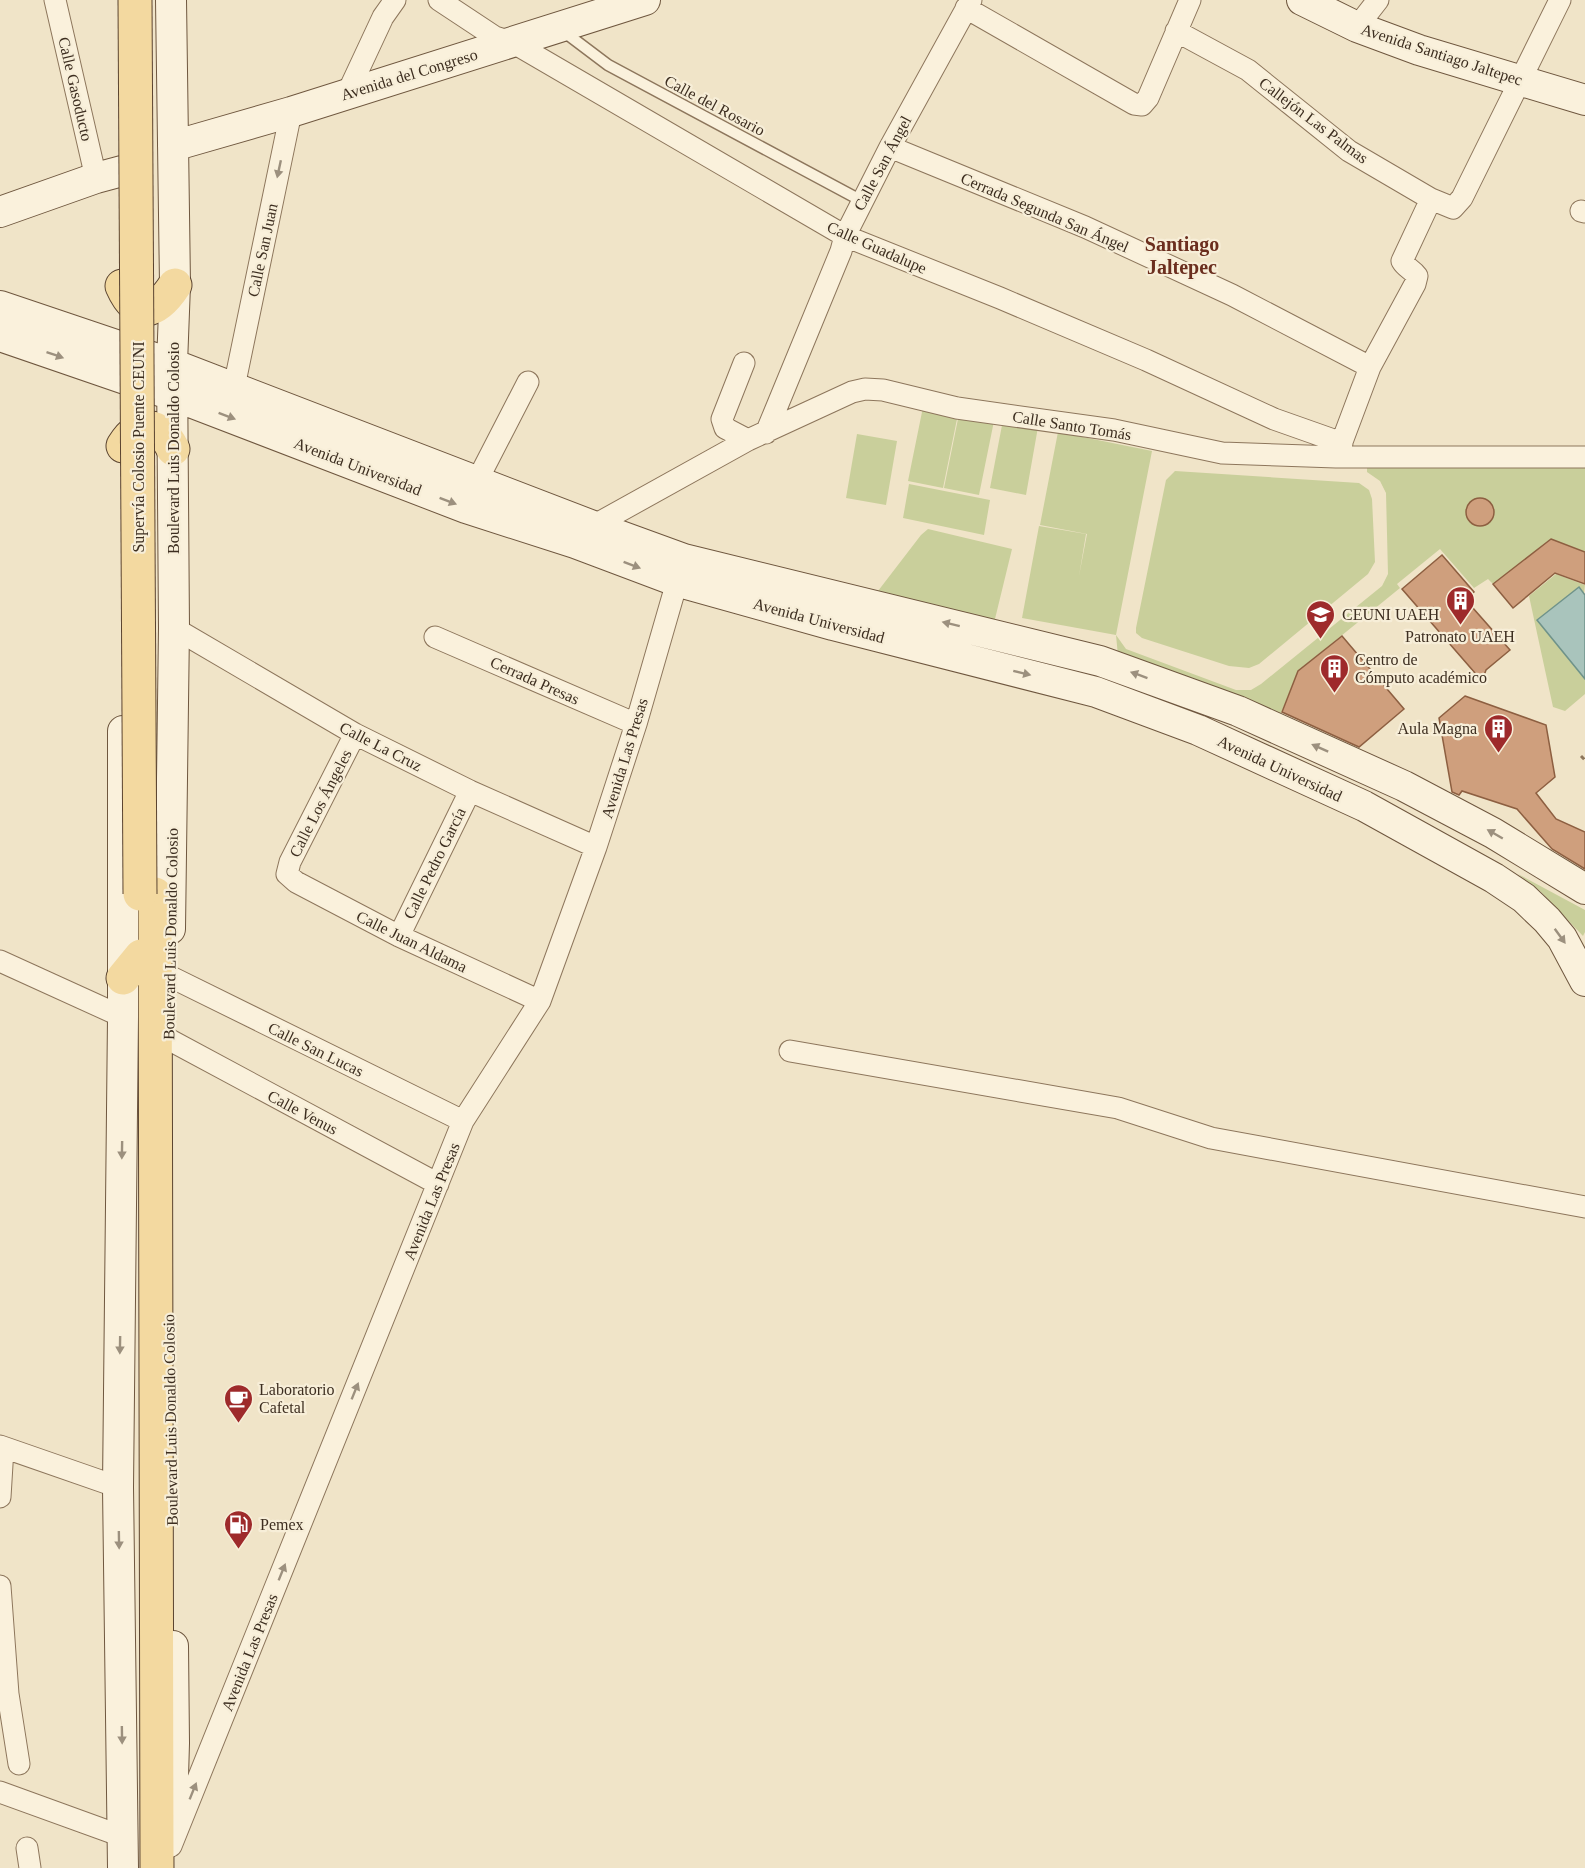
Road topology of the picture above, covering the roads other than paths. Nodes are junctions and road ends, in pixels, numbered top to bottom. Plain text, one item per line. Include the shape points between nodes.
1 (55, 0) edge
2 (122, 0) edge
3 (135, 0) edge
4 (156, 0) edge
5 (171, 0) edge
6 (395, 0) edge
7 (439, 0) edge
8 (645, 0) edge
9 (1190, 0) edge
10 (1302, 0) edge
11 (1378, 0) edge
12 (1560, 0) edge
13 (969, 4) edge
14 (1357, 27) junction
15 (559, 28) junction
16 (1176, 31) junction
17 (512, 42) junction
18 (1521, 81) junction
19 (348, 92) junction
20 (1585, 100) edge
21 (291, 112) junction
22 (173, 146) junction
23 (890, 147) junction
24 (109, 174) junction
25 (1431, 199) junction
26 (862, 201) junction
27 (0, 212) edge
28 (845, 236) junction
29 (175, 285) junction
30 (122, 286) junction
31 (0, 306) edge
32 (0, 336) edge
33 (122, 346) junction
34 (744, 363) dead end
35 (172, 364) junction
36 (1370, 368) junction
37 (122, 379) junction
38 (528, 382) dead end
39 (234, 387) junction
40 (172, 395) junction
41 (757, 436) junction
42 (123, 446) junction
43 (173, 449) junction
44 (1339, 450) junction
45 (1585, 456) edge
46 (477, 481) junction
47 (593, 526) junction
48 (680, 570) junction
49 (174, 628) junction
50 (435, 636) dead end
51 (636, 724) junction
52 (355, 734) junction
53 (470, 791) junction
54 (596, 847) junction
55 (287, 874) joint
56 (1584, 887) edge
57 (148, 894) junction
58 (399, 936) junction
59 (0, 961) edge
60 (1585, 961) edge
61 (147, 967) junction
62 (1585, 980) edge
63 (540, 1001) junction
64 (123, 1017) junction
65 (168, 1040) junction
66 (790, 1051) dead end
67 (463, 1121) junction
68 (438, 1184) junction
69 (1585, 1207) edge
70 (2, 1447) edge
71 (118, 1487) junction
72 (0, 1497) edge
73 (0, 1586) edge
74 (19, 1764) dead end
75 (0, 1792) edge
76 (124, 1837) junction
77 (167, 1861) edge
78 (123, 1868) edge
79 (143, 1868) edge

1 - 24 street, Calle Gasoducto
2 - 24 street, Boulevard Luis Donaldo Colosio
3 - 57 main road, Supervía Colosio Puente CEUNI, bridge
4 - 57 main road, Supervía Colosio Puente CEUNI
5 - 22 street, Boulevard Luis Donaldo Colosio
6 - 19 street
7 - 17 street, Calle Guadalupe via 495,37
8 - 15 street, Avenida del Congreso
9 - 16 street
10 - 14 street, Avenida Santiago Jaltepec
11 - 14 street
12 - 18 street
13 - 16 street via 1134,104 1142,105 1148,98
13 - 23 street, Calle San Ángel
14 - 18 street, Avenida Santiago Jaltepec
15 - 17 street, Avenida del Congreso
15 - 26 lane, Calle del Rosario via 608,65
16 - 25 street, Callejón Las Palmas via 1248,70 1349,151
17 - 19 street, Avenida del Congreso
17 - 28 street, Calle Guadalupe
18 - 20 street, Avenida Santiago Jaltepec
18 - 25 street, Callejón Las Palmas via 1462,198 1453,208
19 - 21 street, Avenida del Congreso
21 - 22 street, Avenida del Congreso
21 -> 39 street, Calle San Juan
22 - 29 street, Boulevard Luis Donaldo Colosio
23 - 26 street, Calle San Ángel
23 - 36 street, Cerrada Segunda San Ángel via 1085,227 1232,295
24 - 27 street
24 - 30 street, Boulevard Luis Donaldo Colosio
25 - 36 street via 1402,261 1417,276 1416,284
26 - 28 street, Calle San Ángel
28 - 41 street, Calle San Ángel
28 - 44 street, Calle Guadalupe via 1146,360
29 - 30 main road via 151,309 134,305
29 - 35 street, Boulevard Luis Donaldo Colosio
30 - 33 street, Boulevard Luis Donaldo Colosio
31 - 33 street, Avenida Universidad
32 -> 37 street, Avenida Universidad
33 - 35 street, Avenida Universidad
33 - 37 street, Boulevard Luis Donaldo Colosio
34 - 41 street via 722,418 725,428
35 - 39 street, Avenida Universidad
35 - 40 street, Boulevard Luis Donaldo Colosio
36 - 44 street
37 - 40 street, Avenida Universidad
37 - 42 street, Boulevard Luis Donaldo Colosio
38 - 46 street
39 - 46 street, Avenida Universidad
40 - 43 street, Boulevard Luis Donaldo Colosio
40 -> 48 street, Avenida Universidad via 466,508 575,543
41 - 44 street, Calle Santo Tomás via 865,389 957,408 1114,430 1222,453
41 - 47 street, Calle Santo Tomás
42 - 43 main road via 134,431 152,428 162,432
42 - 61 street, Boulevard Luis Donaldo Colosio
43 - 49 street, Boulevard Luis Donaldo Colosio
44 - 45 street, Calle Santo Tomás
46 - 47 street, Avenida Universidad
47 - 48 street, Avenida Universidad
48 - 51 street, Avenida Las Presas
56 -> 48 street, Avenida Universidad via 1549,860 1404,786 1238,711 1100,661
48 -> 62 street, Avenida Universidad via 833,626 1096,692 1198,730 1364,806 1494,878 1524,898 1547,921 1562,938
49 - 52 street, Calle La Cruz
49 - 61 street, Boulevard Luis Donaldo Colosio
50 - 51 street, Cerrada Presas
51 - 54 street, Avenida Las Presas
52 - 53 street, Calle La Cruz
52 - 55 street, Calle Los Ángeles
53 - 54 street, Calle La Cruz
53 - 58 street, Calle Pedro García
54 - 63 street, Avenida Las Presas
55 - 58 street, Calle Juan Aldama
57 - 61 main road
58 - 63 street, Calle Juan Aldama
59 - 64 street
60 - 62 street
61 - 64 street, Boulevard Luis Donaldo Colosio
61 - 65 street, Boulevard Luis Donaldo Colosio
61 - 67 street, Calle San Lucas
61 - 77 main road
61 - 79 main road
63 - 67 street, Avenida Las Presas
64 -> 71 street, Boulevard Luis Donaldo Colosio
65 - 68 street, Calle Venus
65 - 77 street, Boulevard Luis Donaldo Colosio via 174,1743
66 - 69 street via 1118,1108 1211,1138
67 - 68 street, Avenida Las Presas
77 -> 68 street, Avenida Las Presas
70 - 71 street
70 - 72 street
71 -> 76 street, Boulevard Luis Donaldo Colosio
73 - 74 street via 8,1694
75 - 76 street
76 - 78 street, Boulevard Luis Donaldo Colosio

